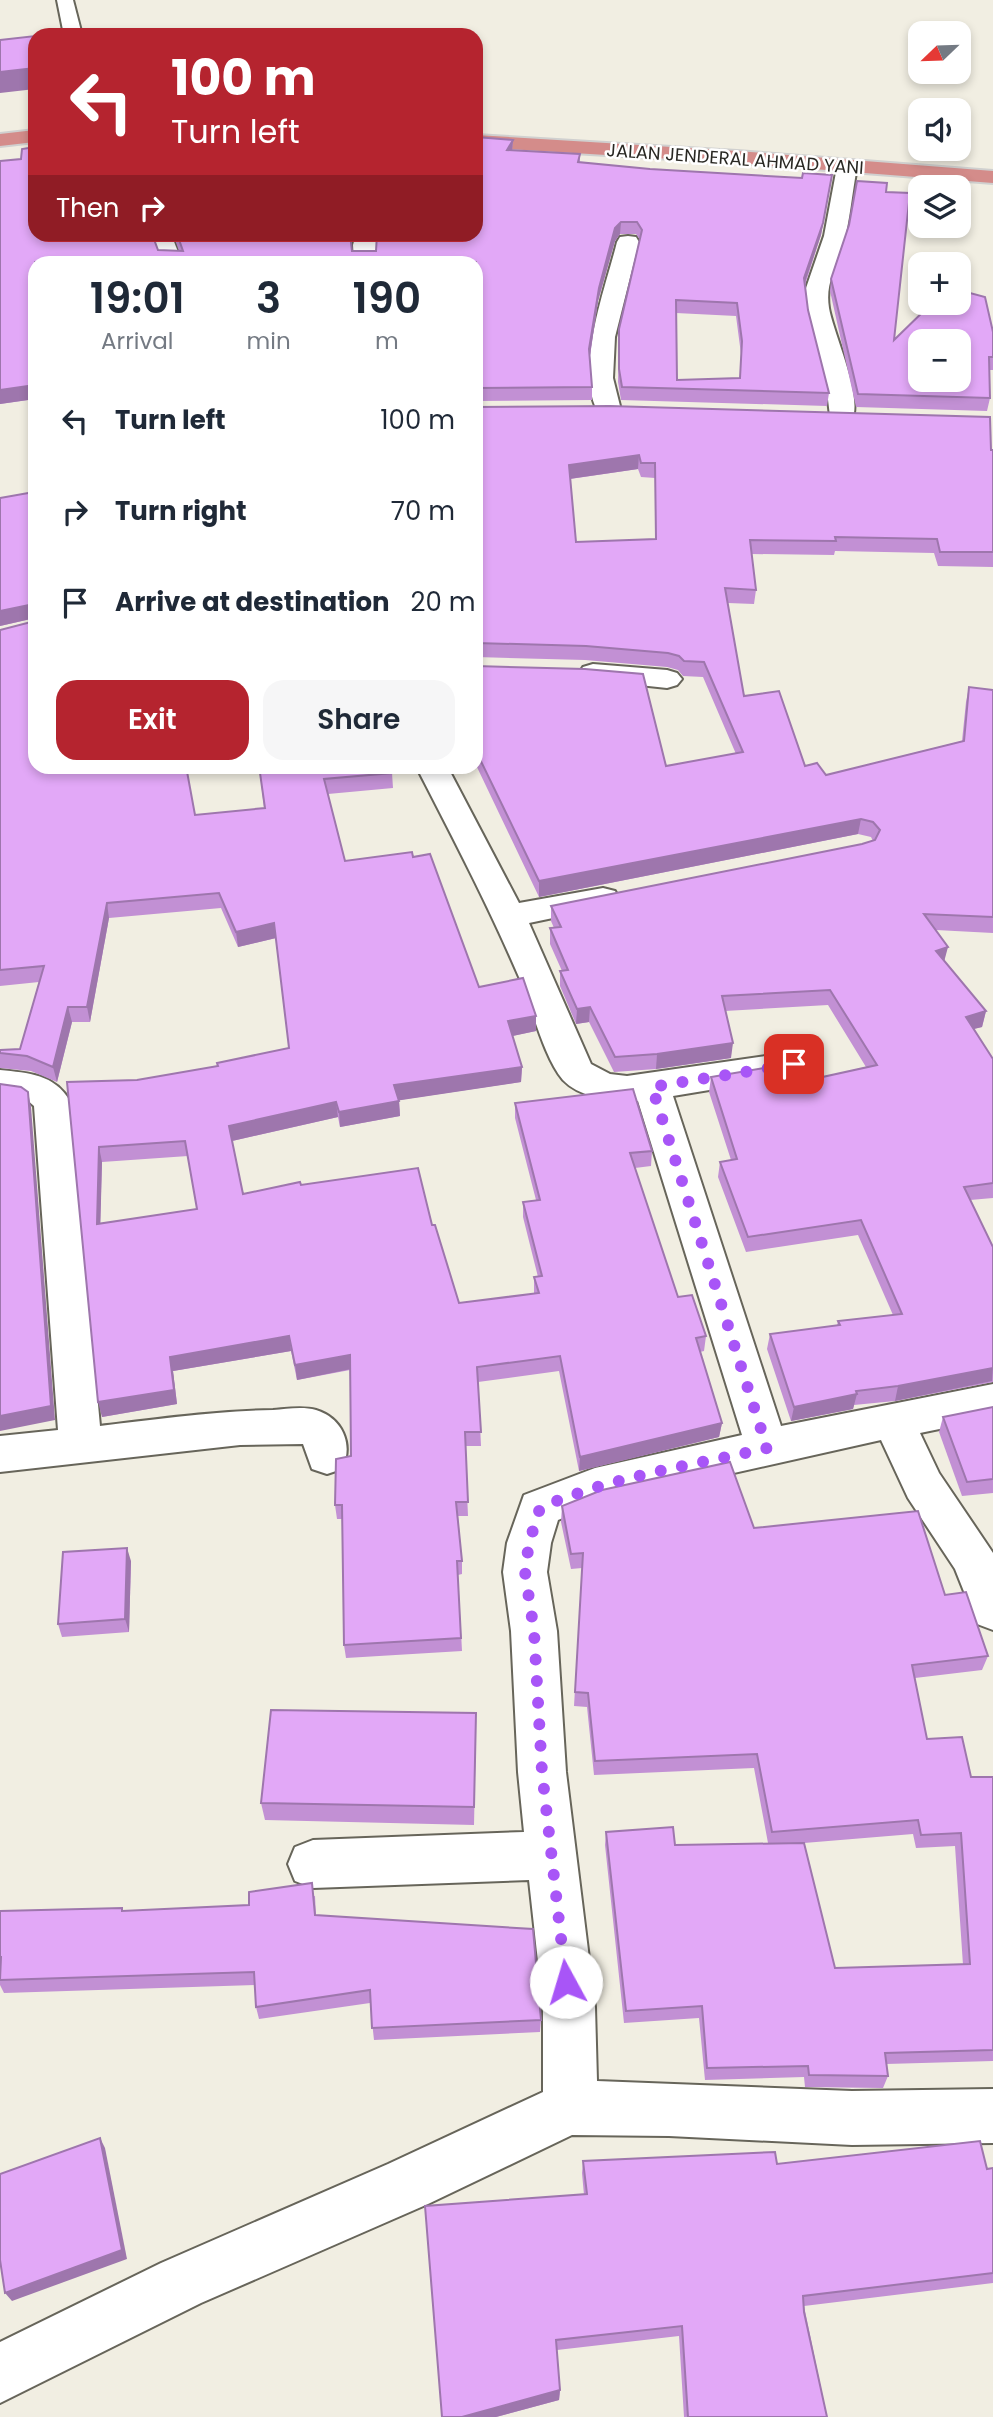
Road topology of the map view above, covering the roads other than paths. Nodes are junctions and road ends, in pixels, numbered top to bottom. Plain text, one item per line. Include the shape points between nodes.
1 (65, 0) edge
2 (72, 28) edge
3 (28, 137) edge
4 (0, 140) edge
5 (483, 141) edge
6 (847, 167) junction
7 (993, 177) edge
8 (628, 242) edge
9 (581, 410) edge
10 (609, 410) junction
11 (636, 411) edge
12 (815, 416) edge
13 (842, 416) junction
14 (868, 417) edge
15 (571, 672) edge
16 (667, 679) dead end
17 (435, 774) edge
18 (630, 892) edge
19 (509, 916) junction
20 (794, 1064) dead end
21 (0, 1083) edge
22 (652, 1087) junction
23 (993, 1401) edge
24 (892, 1420) junction
25 (81, 1446) junction
26 (767, 1448) junction
27 (0, 1454) edge
28 (327, 1457) dead end
29 (993, 1610) edge
30 (552, 1855) junction
31 (313, 1864) dead end
32 (570, 2108) junction
33 (993, 2116) edge
34 (0, 2373) edge

1 - 2 street
3 - 4 highway
5 - 6 highway, JALAN JENDERAL AHMAD YANI
6 - 7 highway, JALAN JENDERAL AHMAD YANI
6 - 13 street via 836,231 816,289 821,325 842,395
8 - 10 street via 604,337 601,378
9 - 10 street
10 - 11 street
12 - 13 street
13 - 14 street
15 - 16 street
17 - 19 street
18 - 19 street
19 - 22 street via 577,1072 602,1086
20 - 22 street
21 - 25 street via 36,1087 52,1101
22 - 26 street
23 - 24 street
24 - 26 street
24 - 29 street via 923,1485 974,1560
25 - 27 street
25 - 28 street via 240,1428 312,1426 325,1438
26 - 30 street via 595,1486 540,1508 525,1572
30 - 31 street
30 - 32 street via 569,2007
32 - 33 street via 852,2118
32 - 34 street via 181,2283

